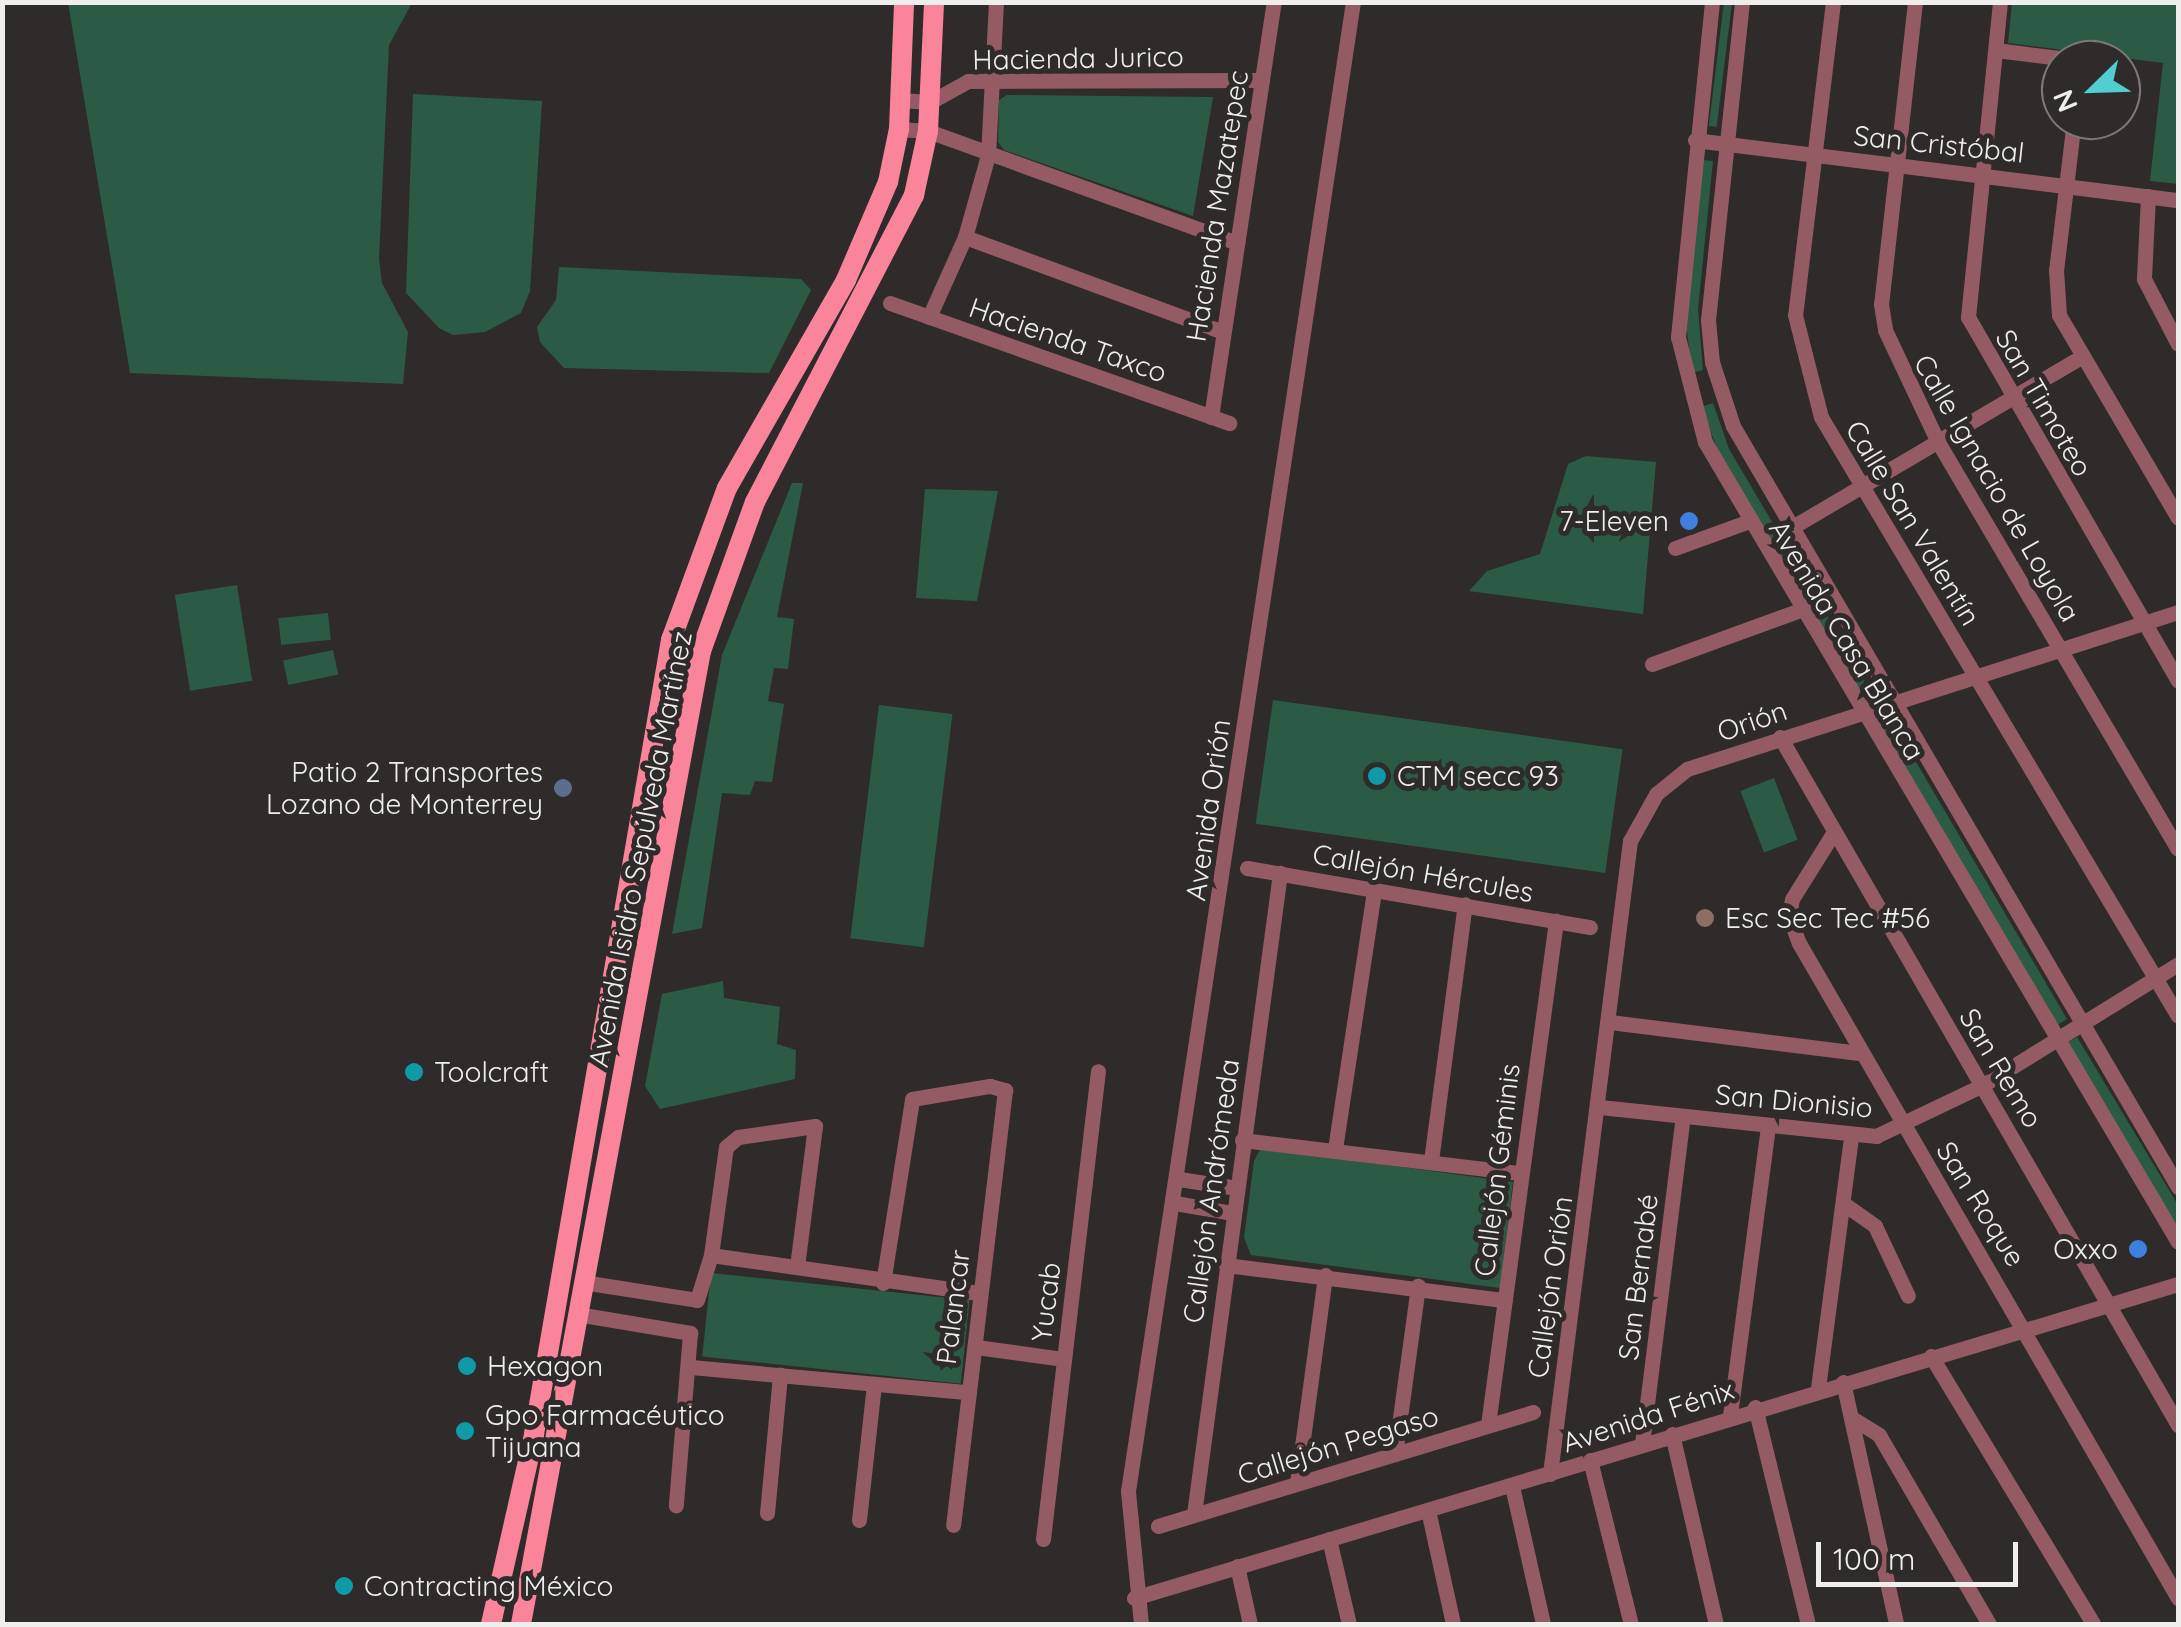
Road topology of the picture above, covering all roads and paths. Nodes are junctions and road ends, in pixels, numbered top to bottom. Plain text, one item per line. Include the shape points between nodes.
1 (904, 2) edge
2 (934, 2) edge
3 (996, 2) edge
4 (1274, 2) edge
5 (1353, 2) edge
6 (1712, 2) edge
7 (1742, 2) edge
8 (1834, 2) edge
9 (1916, 2) edge
10 (2000, 2) edge
11 (1996, 50) junction
12 (2041, 56) edge
13 (1262, 80) junction
14 (993, 86) junction
15 (900, 100) junction
16 (930, 102) junction
17 (898, 129) junction
18 (928, 131) junction
19 (1695, 140) junction
20 (2072, 140) edge
21 (1726, 142) junction
22 (988, 155) junction
23 (1815, 157) junction
24 (1896, 164) junction
25 (1982, 173) junction
26 (2067, 183) junction
27 (2148, 196) junction
28 (2178, 200) edge
29 (965, 238) junction
30 (1237, 244) junction
31 (890, 304) dead end
32 (930, 317) junction
33 (1224, 332) junction
34 (2178, 344) edge
35 (2081, 357) junction
36 (1720, 390) junction
37 (1688, 396) junction
38 (2012, 400) junction
39 (1211, 417) junction
40 (1230, 423) dead end
41 (1938, 442) junction
42 (1865, 486) junction
43 (2178, 518) edge
44 (1748, 522) junction
45 (1789, 529) junction
46 (1675, 548) dead end
47 (1800, 610) junction
48 (2178, 612) edge
49 (2144, 624) junction
50 (2060, 650) junction
51 (1652, 664) dead end
52 (1974, 676) junction
53 (2178, 681) edge
54 (1890, 701) junction
55 (1860, 711) junction
56 (1780, 737) junction
57 (1832, 835) junction
58 (2178, 848) edge
59 (1247, 868) dead end
60 (1280, 874) junction
61 (1374, 891) junction
62 (626, 900) junction
63 (1464, 904) junction
64 (1556, 921) junction
65 (1590, 926) dead end
66 (646, 961) junction
67 (2178, 964) edge
68 (2156, 978) junction
69 (2178, 1016) edge
70 (2080, 1020) junction
71 (1610, 1022) junction
72 (2053, 1036) junction
73 (1860, 1053) junction
74 (1098, 1071) dead end
75 (1982, 1085) junction
76 (1600, 1107) junction
77 (1683, 1116) junction
78 (1768, 1127) junction
79 (1904, 1128) junction
80 (1851, 1137) junction
81 (1242, 1140) junction
82 (1336, 1149) junction
83 (1432, 1161) junction
84 (1520, 1173) junction
85 (1178, 1180) junction
86 (2178, 1187) edge
87 (1236, 1188) junction
88 (1175, 1203) junction
89 (1844, 1204) junction
90 (1233, 1213) junction
91 (2178, 1242) edge
92 (711, 1255) junction
93 (1226, 1265) junction
94 (797, 1266) junction
95 (1325, 1275) junction
96 (589, 1283) junction
97 (883, 1283) junction
98 (2178, 1284) edge
99 (1418, 1286) junction
100 (978, 1294) junction
101 (1908, 1296) dead end
102 (1505, 1300) junction
103 (2109, 1305) junction
104 (583, 1315) junction
105 (2027, 1328) junction
106 (976, 1346) junction
107 (1932, 1356) junction
108 (1064, 1359) junction
109 (691, 1367) junction
110 (780, 1375) junction
111 (1843, 1382) junction
112 (874, 1384) junction
113 (1818, 1388) junction
114 (968, 1392) junction
115 (1755, 1407) junction
116 (1533, 1412) dead end
117 (1730, 1415) junction
118 (1852, 1418) junction
119 (1488, 1425) junction
120 (2178, 1425) edge
121 (1672, 1434) junction
122 (1642, 1444) junction
123 (1395, 1454) junction
124 (1590, 1460) junction
125 (1550, 1474) junction
126 (1297, 1484) junction
127 (1512, 1486) junction
128 (676, 1506) dead end
129 (1428, 1510) junction
130 (767, 1513) dead end
131 (1194, 1514) junction
132 (859, 1520) dead end
133 (953, 1526) dead end
134 (1158, 1526) dead end
135 (1043, 1539) dead end
136 (1329, 1540) junction
137 (1237, 1566) junction
138 (1134, 1598) junction
139 (2178, 1598) edge
140 (491, 1624) edge
141 (522, 1624) edge
142 (1141, 1624) edge
143 (1250, 1624) edge
144 (1350, 1624) edge
145 (1453, 1624) edge
146 (1543, 1624) edge
147 (1631, 1624) edge
148 (1716, 1624) edge
149 (1808, 1624) edge
150 (1896, 1624) edge
151 (1988, 1624) edge
152 (2092, 1624) edge

1 - 15 main road, Avenida Isidro Sepúlveda Martínez
2 - 16 main road, Avenida Isidro Sepúlveda Martínez
3 - 14 street
4 - 13 street, Hacienda Mazatepec
5 - 85 street, Avenida Orión
6 - 19 street, Avenida Casa Blanca
7 - 21 street, Avenida Casa Blanca
8 - 23 street, Calle San Valentín
9 - 24 street, Calle Ignacio de Loyola
10 - 11 street, San Timoteo
11 - 12 street
11 - 25 street, San Timoteo
13 - 14 street, Hacienda Jurico
13 - 30 street, Hacienda Mazatepec
14 - 16 street, Hacienda Jurico via 961,83
14 - 22 street
15 - 16 street, Hacienda Jurico
15 - 17 main road, Avenida Isidro Sepúlveda Martínez
16 - 18 main road, Avenida Isidro Sepúlveda Martínez
17 - 18 street
17 - 62 main road, Avenida Isidro Sepúlveda Martínez via 866,240 728,488 676,626
18 - 22 street
18 - 66 main road, Avenida Isidro Sepúlveda Martínez via 909,208 755,502 720,592 701,651
19 - 21 street, San Cristóbal
19 - 37 street, Avenida Casa Blanca via 1678,337
20 - 26 street
21 - 23 street, San Cristóbal
21 - 36 street, Avenida Casa Blanca via 1708,320
22 - 29 street
22 - 30 street
23 - 24 street, San Cristóbal
23 - 42 street, Calle San Valentín via 1798,331 1821,416
24 - 25 street, San Cristóbal
24 - 41 street, Calle Ignacio de Loyola via 1883,317 1896,364
25 - 26 street, San Cristóbal
25 - 38 street, San Timoteo via 1968,317
26 - 27 street, San Cristóbal
26 - 35 street via 2055,296
27 - 28 street, San Cristóbal
27 - 34 street via 2144,279
29 - 32 street
29 - 33 street
30 - 33 street, Hacienda Mazatepec
31 - 32 street, Hacienda Taxco
32 - 39 street, Hacienda Taxco
33 - 39 street, Hacienda Mazatepec
35 - 38 street
35 - 43 street
36 - 37 street
36 - 45 street, Avenida Casa Blanca via 1743,450
37 - 44 street, Avenida Casa Blanca via 1704,442
38 - 41 street
38 - 49 street, San Timoteo
39 - 40 street, Hacienda Taxco
41 - 42 street
41 - 50 street, Calle Ignacio de Loyola
42 - 45 street
42 - 52 street, Calle San Valentín
44 - 46 street
44 - 47 street, Avenida Casa Blanca
45 - 54 street, Avenida Casa Blanca
47 - 51 street
47 - 55 street, Avenida Casa Blanca
48 - 49 street, Orión
49 - 50 street, Orión
49 - 53 street, San Timoteo
50 - 52 street, Orión
50 - 58 street, Calle Ignacio de Loyola
52 - 54 street, Orión
52 - 68 street, Calle San Valentín
54 - 55 street, Orión
54 - 70 street, Avenida Casa Blanca
55 - 56 street, Orión
55 - 72 street, Avenida Casa Blanca
56 - 57 street, San Remo
56 - 71 street, Orión via 1686,769 1647,808 1630,841
57 - 73 street, San Roque via 1792,898 1789,916
57 - 75 street, San Remo
59 - 60 street, Callejón Hércules
60 - 61 street, Callejón Hércules
60 - 81 street, Callejón Andrómeda
61 - 63 street, Callejón Hércules
61 - 82 street
62 - 66 main road via 644,907
62 - 140 main road, Avenida Isidro Sepúlveda Martínez via 534,1434
63 - 64 street, Callejón Hércules
63 - 83 street
64 - 65 street, Callejón Hércules
64 - 84 street, Callejón Géminis
66 - 96 main road, Avenida Isidro Sepúlveda Martínez
67 - 68 street, San Dionisio
68 - 69 street, Calle San Valentín
68 - 70 street, San Dionisio
70 - 72 street, San Dionisio
70 - 86 street, Avenida Casa Blanca
71 - 73 street
71 - 76 street, Orión
72 - 75 street, San Dionisio
72 - 91 street, Avenida Casa Blanca
73 - 79 street, San Roque
74 - 108 street, Yucab
75 - 79 street, San Dionisio
75 - 103 street, San Remo
76 - 77 street, San Dionisio
76 - 125 street, Callejón Orión
77 - 78 street, San Dionisio
77 - 122 street, San Bernabé
78 - 80 street, San Dionisio
78 - 117 street
79 - 80 street, San Dionisio
79 - 105 street, San Roque
80 - 89 street
81 - 82 street
81 - 87 street, Callejón Andrómeda
82 - 83 street
83 - 84 street
84 - 102 street, Callejón Géminis
85 - 87 street
85 - 88 street, Avenida Orión
87 - 90 street, Callejón Andrómeda
88 - 90 street
88 - 138 street, Avenida Orión via 1128,1491
89 - 101 street via 1875,1226
89 - 113 street
90 - 93 street, Callejón Andrómeda
92 - 94 street
92 - 94 street via 722,1155 738,1137 815,1126
92 - 96 street via 697,1300
93 - 95 street
93 - 131 street, Callejón Andrómeda
94 - 97 street
95 - 99 street
95 - 126 street
96 - 104 main road, Avenida Isidro Sepúlveda Martínez
97 - 100 street
97 - 100 street, Palancar via 912,1100 990,1086 1008,1095
98 - 103 street, Avenida Fénix
99 - 102 street
99 - 123 street
100 - 106 street, Palancar
102 - 119 street, Callejón Géminis
103 - 105 street, Avenida Fénix
103 - 120 street, San Remo
104 - 109 street via 690,1333
104 - 141 main road, Avenida Isidro Sepúlveda Martínez
105 - 107 street, Avenida Fénix
105 - 139 street, San Roque
106 - 108 street
106 - 114 street, Palancar
107 - 111 street, Avenida Fénix
107 - 152 street
108 - 135 street, Yucab
109 - 110 street
109 - 128 street
110 - 112 street
110 - 130 street
111 - 113 street, Avenida Fénix
111 - 118 street
112 - 114 street
112 - 132 street
113 - 115 street, Avenida Fénix
114 - 133 street, Palancar
115 - 117 street, Avenida Fénix
115 - 149 street
116 - 119 street, Callejón Pegaso
117 - 121 street, Avenida Fénix
118 - 150 street
118 - 151 street via 1878,1434
119 - 123 street, Callejón Pegaso
121 - 122 street, Avenida Fénix
121 - 148 street
122 - 124 street, Avenida Fénix
123 - 126 street, Callejón Pegaso
124 - 125 street, Avenida Fénix
124 - 147 street
125 - 127 street, Avenida Fénix
126 - 131 street, Callejón Pegaso
127 - 129 street, Avenida Fénix
127 - 146 street
129 - 136 street, Avenida Fénix
129 - 145 street
131 - 134 street, Callejón Pegaso
136 - 137 street, Avenida Fénix
136 - 144 street
137 - 138 street, Avenida Fénix
137 - 143 street
138 - 142 street, Avenida Orión

